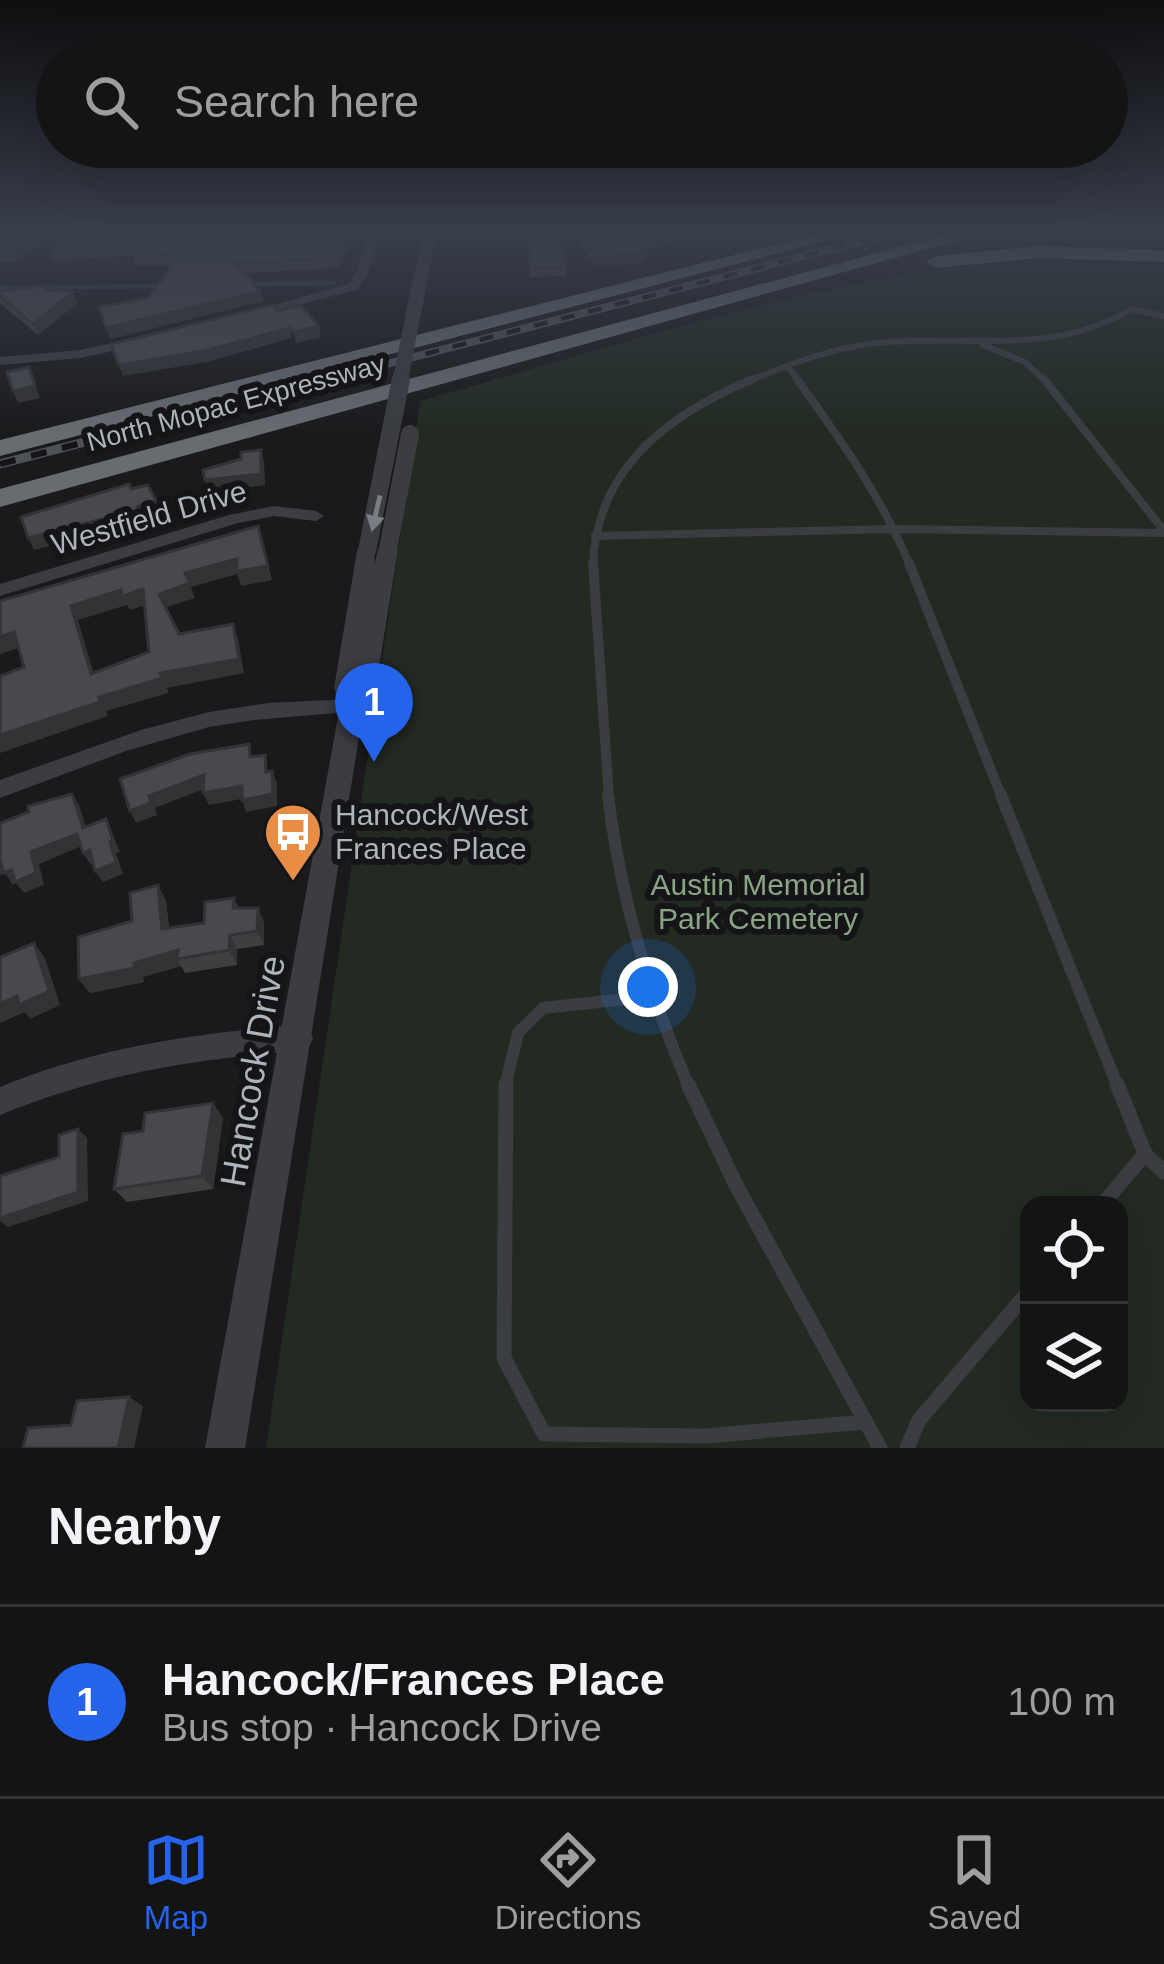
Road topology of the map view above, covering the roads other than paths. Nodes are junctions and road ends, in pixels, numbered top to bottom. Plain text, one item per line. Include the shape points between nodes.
1 (300, 301) edge
2 (423, 301) edge
3 (540, 301) edge
4 (579, 301) edge
5 (697, 301) edge
6 (729, 301) edge
7 (240, 316) edge
8 (1164, 316) edge
9 (150, 338) edge
10 (974, 342) junction
11 (0, 361) edge
12 (789, 368) junction
13 (0, 436) edge
14 (0, 448) edge
15 (0, 483) edge
16 (0, 498) edge
17 (316, 516) dead end
18 (896, 529) junction
19 (1164, 532) edge
20 (596, 536) junction
21 (0, 590) edge
22 (352, 706) junction
23 (0, 789) edge
24 (654, 996) junction
25 (299, 1038) junction
26 (0, 1100) edge
27 (1145, 1154) junction
28 (1164, 1172) edge
29 (1110, 1196) edge
30 (1020, 1302) edge
31 (865, 1421) junction
32 (225, 1448) edge
33 (880, 1448) edge
34 (907, 1448) edge

1 - 7 street
2 - 22 street, Hancock Drive, bridge via 378,550 364,686
3 - 13 highway, North Mopac Expressway
4 - 14 highway
5 - 15 highway
6 - 16 highway, North Mopac Expressway
8 - 10 lane via 1132,309 1086,334
9 - 11 street
10 - 12 lane via 884,341
10 - 19 lane via 1042,377
12 - 18 lane
12 - 20 lane via 681,413 608,490
17 - 21 street, Westfield Drive via 274,511 235,519
18 - 19 lane
18 - 20 lane
18 - 27 lane
20 - 24 lane via 604,760 626,904
22 - 23 street via 202,721
22 - 25 street, Hancock Drive
24 - 31 lane via 731,1180
24 - 31 lane via 543,1008 518,1033 502,1099 504,1358 544,1434 706,1436
25 - 26 street via 152,1051
25 - 32 street, Hancock Drive
27 - 28 lane
27 - 29 lane
30 - 34 lane via 919,1420
31 - 33 lane

